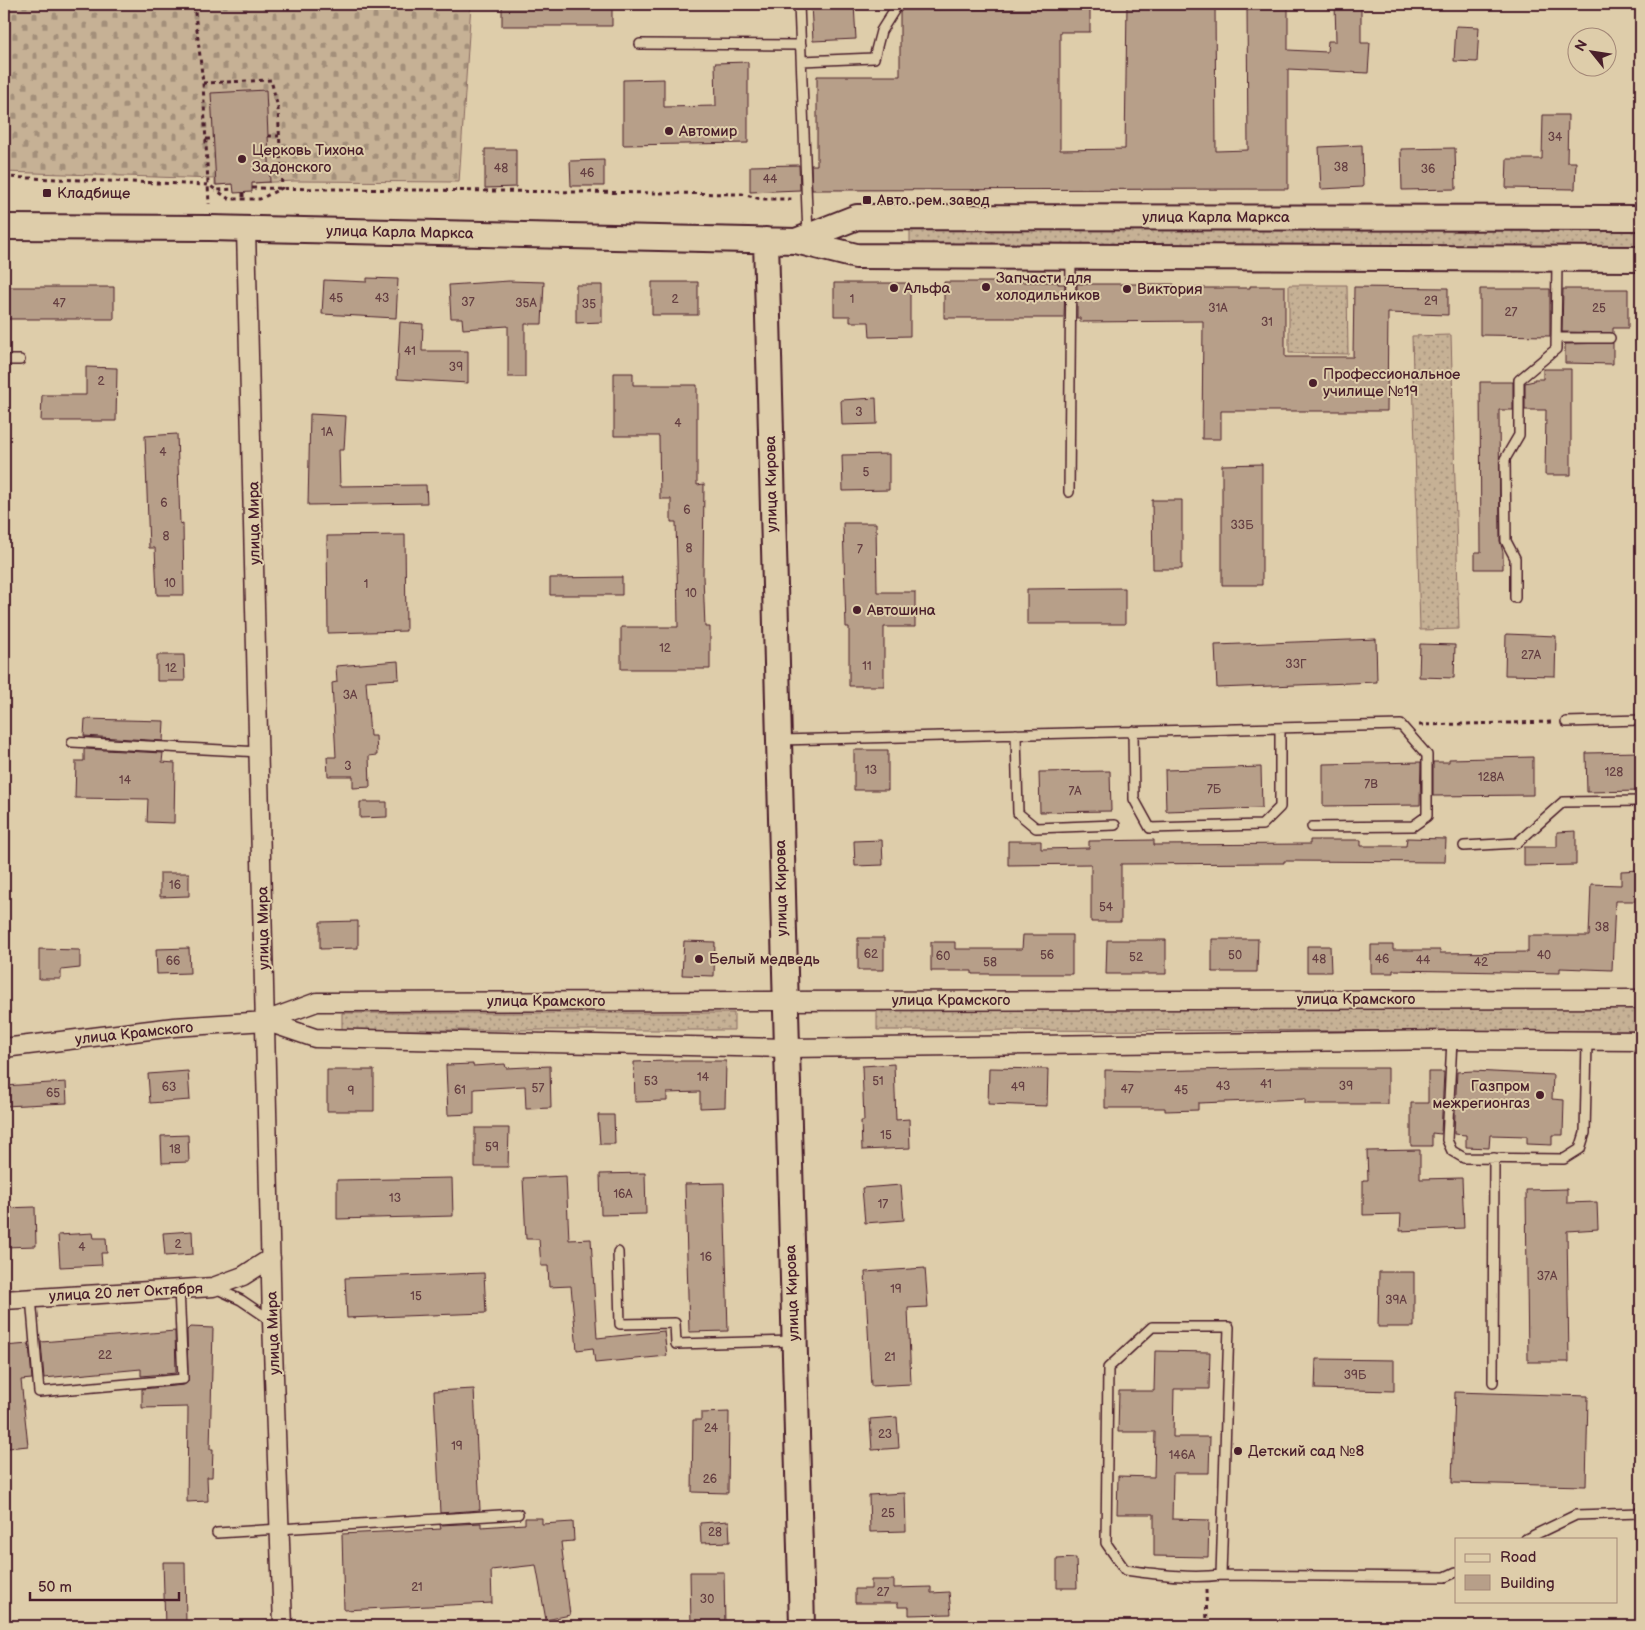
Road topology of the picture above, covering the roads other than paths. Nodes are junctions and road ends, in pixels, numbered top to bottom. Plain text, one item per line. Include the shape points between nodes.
1 (799, 4) edge
2 (898, 4) edge
3 (640, 44) dead end
4 (801, 46) junction
5 (802, 60) junction
6 (1641, 218) edge
7 (4, 227) edge
8 (246, 229) junction
9 (802, 238) junction
10 (766, 240) junction
11 (1071, 257) junction
12 (1557, 259) junction
13 (1641, 259) edge
14 (1556, 338) junction
15 (1610, 338) dead end
16 (4, 360) edge
17 (20, 360) dead end
18 (1069, 492) dead end
19 (1515, 598) dead end
20 (1641, 720) edge
21 (1566, 722) road end
22 (1280, 728) junction
23 (1134, 732) junction
24 (1016, 734) junction
25 (777, 740) junction
26 (72, 742) dead end
27 (260, 752) junction
28 (1641, 801) edge
29 (1115, 825) dead end
30 (1312, 826) dead end
31 (1464, 846) dead end
32 (1641, 999) edge
33 (784, 1000) junction
34 (265, 1021) junction
35 (1452, 1040) junction
36 (1641, 1041) edge
37 (1587, 1042) junction
38 (4, 1048) edge
39 (786, 1048) junction
40 (1494, 1158) junction
41 (618, 1252) dead end
42 (271, 1258) junction
43 (213, 1287) junction
44 (179, 1288) junction
45 (31, 1297) junction
46 (4, 1300) edge
47 (272, 1321) junction
48 (794, 1341) junction
49 (1493, 1382) dead end
50 (1641, 1513) edge
51 (518, 1514) dead end
52 (279, 1529) junction
53 (217, 1533) dead end
54 (1528, 1538) edge
55 (1455, 1572) edge
56 (1221, 1575) junction
57 (283, 1626) edge
58 (802, 1626) edge

1 - 4 lane
2 - 5 lane via 881,31 874,58
3 - 4 lane
4 - 5 lane
5 - 9 lane
6 - 9 main road, улица Карла Маркса via 857,216
7 - 8 main road, улица Карла Маркса
8 - 10 main road, улица Карла Маркса
8 - 27 street, улица Мира
9 - 10 main road, улица Карла Маркса
9 - 11 main road, улица Карла Маркса via 856,256
10 - 25 main road, улица Кирова
11 - 12 main road, улица Карла Маркса
11 - 18 lane
12 - 13 main road, улица Карла Маркса
12 - 14 lane
14 - 15 lane
14 - 19 lane via 1556,348 1519,380 1520,435 1505,459 1506,541 1515,558
16 - 17 lane
20 - 21 lane
22 - 23 lane
22 - 23 lane via 1280,807 1262,825 1150,828 1134,799
22 - 30 lane via 1401,725 1427,755 1427,816 1413,826
23 - 24 lane
24 - 25 lane
24 - 29 lane via 1018,813 1036,828
25 - 33 main road, улица Кирова
26 - 27 lane
27 - 34 street, улица Мира
28 - 31 lane via 1563,802 1517,843
32 - 33 street, улица Крамского
33 - 34 street, улица Крамского via 318,1002
33 - 39 main road, улица Кирова
34 - 38 street, улица Крамского
34 - 39 street, улица Крамского via 315,1038
34 - 42 street, улица Мира
35 - 37 street, улица Крамского
35 - 39 street, улица Крамского
35 - 40 lane via 1447,1140 1452,1151 1464,1158
36 - 37 street, улица Крамского
37 - 40 lane via 1585,1133 1580,1149 1564,1159
39 - 48 main road, улица Кирова
40 - 49 lane
41 - 48 lane via 620,1324 675,1323 676,1344
42 - 43 street, улица 20 лет Октября via 243,1276
42 - 47 street, улица Мира
43 - 44 street, улица 20 лет Октября
43 - 47 lane via 242,1300
44 - 45 street, улица 20 лет Октября
44 - 45 lane via 183,1379 39,1392
45 - 46 street, улица 20 лет Октября
47 - 52 street, улица Мира
48 - 58 main road, улица Кирова
50 - 54 lane via 1576,1515
51 - 52 lane
52 - 53 lane
52 - 57 street, улица Мира
55 - 56 lane via 1445,1577
56 - 56 lane via 1229,1327 1152,1327 1108,1368 1106,1543 1125,1570 1205,1577

